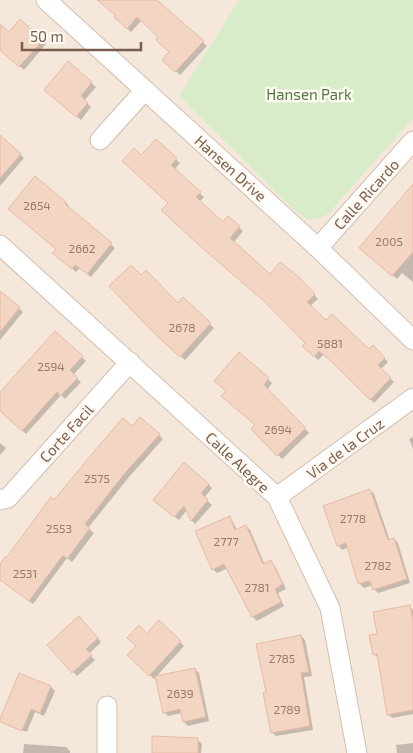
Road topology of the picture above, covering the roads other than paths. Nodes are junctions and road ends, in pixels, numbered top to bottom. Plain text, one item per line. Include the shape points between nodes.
1 (46, 0) edge
2 (145, 90) junction
3 (100, 140) dead end
4 (413, 141) edge
5 (0, 245) edge
6 (318, 248) junction
7 (413, 340) edge
8 (130, 362) junction
9 (413, 398) edge
10 (276, 497) junction
11 (0, 500) edge
12 (107, 706) dead end
13 (107, 753) edge
14 (357, 753) edge

1 - 2 street, Hansen Drive
2 - 3 street
2 - 6 street, Hansen Drive
4 - 6 street, Calle Ricardo
5 - 8 street, Calle Alegre
6 - 7 street, Hansen Drive
8 - 10 street, Calle Alegre
8 - 11 street, Corte Facil via 8,498
9 - 10 street, Via de la Cruz
10 - 14 street, Calle Alegre via 330,608
12 - 13 street

